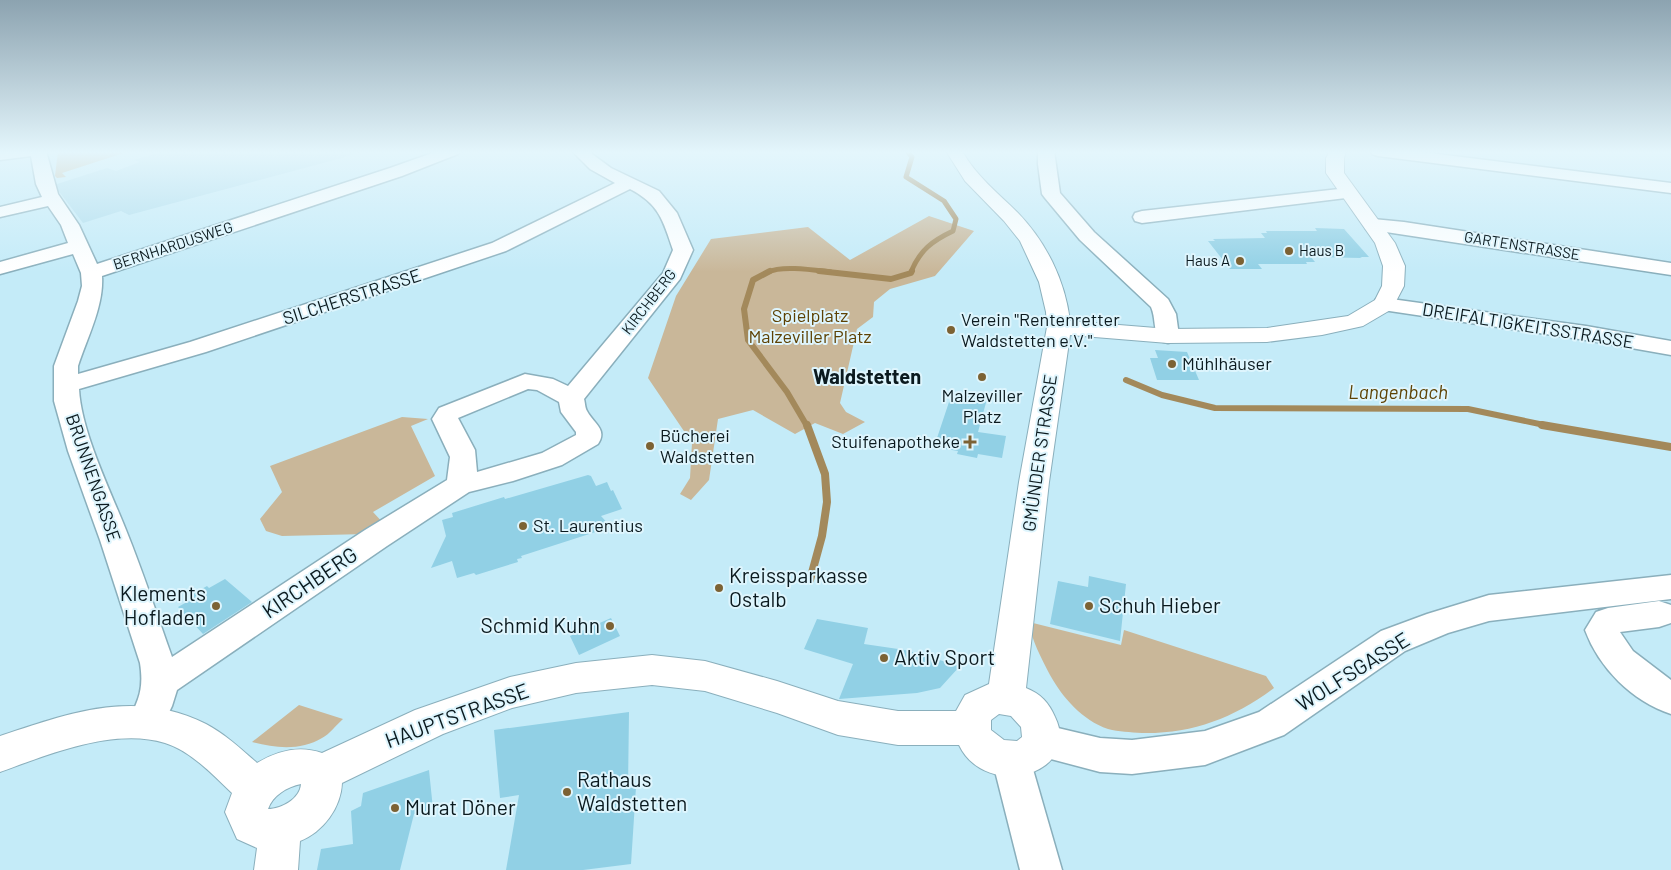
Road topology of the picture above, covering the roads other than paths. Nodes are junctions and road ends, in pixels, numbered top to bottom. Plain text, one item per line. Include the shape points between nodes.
1 (48, 192) edge
2 (337, 192) edge
3 (611, 192) edge
4 (646, 192) edge
5 (987, 192) edge
6 (1051, 192) edge
7 (1348, 193) joint
8 (52, 200) junction
9 (0, 212) edge
10 (1142, 218) dead end
11 (1373, 225) junction
12 (79, 246) junction
13 (0, 268) edge
14 (1671, 269) edge
15 (91, 273) junction
16 (1384, 304) junction
17 (1059, 327) junction
18 (1168, 336) junction
19 (1671, 348) edge
20 (66, 385) junction
21 (572, 398) junction
22 (460, 485) junction
23 (1667, 607) edge
24 (161, 682) junction
25 (1006, 698) junction
26 (1671, 699) edge
27 (146, 722) junction
28 (971, 728) junction
29 (1026, 750) junction
30 (0, 754) edge
31 (319, 774) junction
32 (256, 788) junction
33 (280, 829) junction
34 (276, 870) edge
35 (1041, 870) edge

1 - 8 street, BRUNNENGASSE
2 - 15 street, BERNHARDUSWEG
3 - 20 street, SILCHERSTRASSE via 498,247 198,347
4 - 21 street, KIRCHBERG via 667,212 683,250 673,275
5 - 17 street, GMÜNDER STRASSE via 1031,243 1044,269
6 - 18 street via 1087,236 1160,304
7 - 10 street
7 - 11 street
8 - 9 street
8 - 12 street, BRUNNENGASSE via 70,225
11 - 14 street, GARTENSTRASSE
11 - 16 street via 1394,266 1394,286
12 - 13 street
12 - 15 street, BRUNNENGASSE
15 - 20 street, BRUNNENGASSE via 89,301 66,366
16 - 18 street via 1354,321 1322,328 1267,335
16 - 19 street, DREIFALTIGKEITSSTRASSE
17 - 18 street
17 - 25 street, GMÜNDER STRASSE via 1034,482
20 - 24 street, BRUNNENGASSE via 67,401 81,451 115,540
21 - 22 street, KIRCHBERG via 574,412 589,431 589,438 583,443 531,466
21 - 22 street via 544,384 525,381 448,413 445,419 465,456
22 - 24 street, KIRCHBERG
23 - 26 street via 1608,621 1602,630 1605,641 1619,659
23 - 29 street, WOLFSGASSE via 1623,592 1489,608 1394,641 1271,724 1205,748 1132,757
24 - 27 street via 159,698
25 - 28 street via 994,698 976,708
25 - 29 street via 1026,705 1040,722 1042,731
27 - 30 street via 100,725
27 - 32 street via 171,726 192,736
28 - 29 street via 985,749 1000,757
28 - 31 street, HAUPTSTRASSE via 898,728 838,718 705,676 652,670 576,678 510,692 429,722
29 - 35 street
31 - 32 street via 310,767 287,768
31 - 33 street via 323,783 318,800 302,818
32 - 33 street via 248,804 248,819 259,829
33 - 34 street

